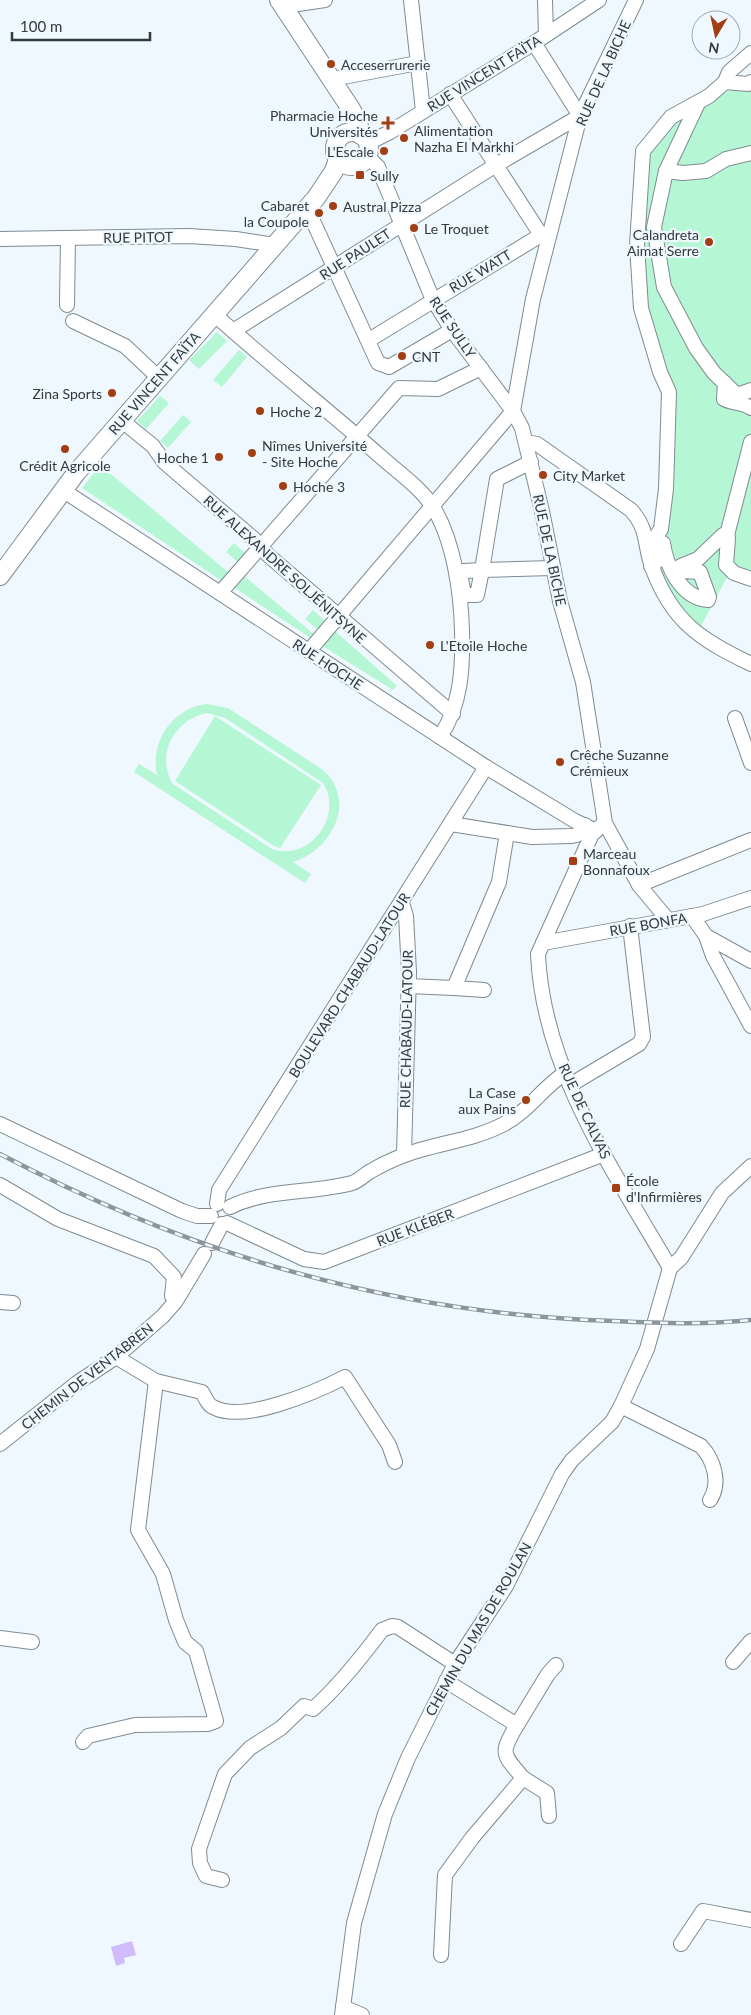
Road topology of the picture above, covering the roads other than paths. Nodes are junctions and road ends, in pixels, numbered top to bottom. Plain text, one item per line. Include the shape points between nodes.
1 (325, 0) edge
2 (411, 0) edge
3 (545, 0) edge
4 (599, 0) edge
5 (636, 0) edge
6 (282, 2) edge
7 (546, 35) junction
8 (534, 43) junction
9 (751, 53) edge
10 (418, 63) junction
11 (332, 79) junction
12 (725, 82) junction
13 (751, 82) edge
14 (450, 94) junction
15 (698, 103) junction
16 (423, 110) junction
17 (580, 116) junction
18 (360, 142) junction
19 (745, 154) edge
20 (345, 162) junction
21 (496, 164) junction
22 (666, 171) junction
23 (312, 203) junction
24 (400, 225) junction
25 (545, 237) junction
26 (0, 239) edge
27 (68, 239) junction
28 (275, 245) junction
29 (334, 267) junction
30 (433, 300) junction
31 (67, 305) dead end
32 (214, 314) junction
33 (72, 321) dead end
34 (452, 330) junction
35 (232, 331) junction
36 (369, 340) junction
37 (481, 368) junction
38 (159, 378) junction
39 (724, 383) junction
40 (751, 390) edge
41 (751, 408) edge
42 (514, 411) junction
43 (121, 420) junction
44 (356, 436) junction
45 (526, 442) junction
46 (751, 442) edge
47 (531, 462) junction
48 (64, 491) junction
49 (432, 506) junction
50 (661, 529) junction
51 (727, 535) junction
52 (260, 546) junction
53 (651, 566) junction
54 (455, 568) junction
55 (553, 568) junction
56 (482, 569) junction
57 (0, 576) edge
58 (751, 579) edge
59 (220, 593) junction
60 (338, 616) junction
61 (309, 651) junction
62 (751, 664) edge
63 (453, 714) junction
64 (735, 718) dead end
65 (440, 737) junction
66 (751, 762) edge
67 (486, 767) junction
68 (450, 824) junction
69 (595, 828) junction
70 (507, 833) junction
71 (751, 840) edge
72 (638, 885) junction
73 (751, 898) edge
74 (402, 903) junction
75 (692, 916) junction
76 (668, 920) junction
77 (630, 926) junction
78 (706, 936) junction
79 (543, 943) junction
80 (751, 961) edge
81 (408, 986) junction
82 (454, 988) junction
83 (484, 990) dead end
84 (751, 1026) edge
85 (568, 1079) junction
86 (0, 1124) edge
87 (604, 1154) junction
88 (404, 1155) junction
89 (751, 1166) edge
90 (0, 1185) edge
91 (221, 1215) junction
92 (212, 1242) dead end
93 (204, 1254) dead end
94 (670, 1268) junction
95 (172, 1296) dead end
96 (116, 1357) junction
97 (156, 1380) junction
98 (621, 1406) junction
99 (0, 1444) edge
100 (395, 1462) dead end
101 (710, 1500) dead end
102 (0, 1638) edge
103 (751, 1641) edge
104 (32, 1642) dead end
105 (733, 1662) dead end
106 (455, 1664) junction
107 (556, 1665) dead end
108 (446, 1681) junction
109 (517, 1725) junction
110 (83, 1742) dead end
111 (523, 1778) junction
112 (549, 1816) dead end
113 (222, 1880) dead end
114 (751, 1920) edge
115 (681, 1944) dead end
116 (441, 1955) dead end
117 (342, 2011) edge
118 (362, 2015) edge

1 - 6 street
2 - 10 street
3 - 7 street
4 - 7 street, RUE VINCENT FAÏTA
5 - 17 street, RUE DE LA BICHE
6 - 11 main road, RUE SULLY
7 - 8 street, RUE VINCENT FAÏTA
8 - 14 street, RUE VINCENT FAÏTA
8 - 17 street
9 - 12 street via 729,72
10 - 11 street
10 - 16 street
11 - 18 main road, RUE SULLY via 358,122
12 - 13 street
12 - 15 street
14 - 16 street, RUE VINCENT FAÏTA
14 - 21 street
15 - 22 street
15 - 50 street via 671,117 654,136 643,151 641,172 637,245 641,308 669,392 666,489
16 - 18 street, RUE VINCENT FAÏTA via 390,132
17 - 21 street, RUE PAULET
17 - 25 street, RUE DE LA BICHE
18 - 20 main road, RUE VINCENT FAÏTA via 360,164
18 - 20 main road via 336,143 335,149
18 - 24 street, RUE SULLY via 378,167
19 - 22 street via 726,159 706,171
20 - 23 main road, RUE VINCENT FAÏTA via 346,175
21 - 24 street, RUE PAULET
21 - 25 street
22 - 39 street via 654,227 664,287 696,348
23 - 28 main road, RUE VINCENT FAÏTA
23 - 29 street
24 - 29 street, RUE PAULET
24 - 30 street, RUE SULLY
25 - 30 street, RUE WATT
25 - 42 street, RUE DE LA BICHE
26 - 27 street, RUE PITOT
27 - 28 street, RUE PITOT via 189,236 236,238
27 - 31 street
28 - 32 main road, RUE VINCENT FAÏTA
29 - 35 street, RUE PAULET
29 - 36 street
30 - 34 street, RUE SULLY
30 - 36 street, RUE WATT
32 - 35 street
32 - 38 main road, RUE VINCENT FAÏTA
33 - 38 street via 125,346
34 - 36 street via 389,367 378,363
34 - 37 street, RUE SULLY
35 - 44 street
37 - 42 street, RUE SULLY
37 - 44 street via 438,389 399,388
38 - 43 main road, RUE VINCENT FAÏTA
39 - 40 street via 737,395
39 - 41 street via 724,399
42 - 45 street, RUE DE LA BICHE
42 - 49 street
43 - 48 main road, RUE VINCENT FAÏTA
43 - 52 street, RUE ALEXANDRE SOLJÉNITSYNE
44 - 49 street
44 - 52 street
45 - 47 street, RUE DE LA BICHE
45 - 53 street via 537,444 631,510 646,532
46 - 51 street
47 - 55 street, RUE DE LA BICHE
47 - 56 street via 497,479
48 - 57 main road, RUE VINCENT FAÏTA
48 - 59 street, RUE HOCHE
49 - 54 street via 441,522
49 - 60 street
50 - 51 street via 668,566 674,578 704,600 708,600 709,594 700,572 682,571 681,566 698,559 723,535
50 - 53 street via 655,538 657,561
51 - 58 street via 726,565 734,573
52 - 59 street
52 - 60 street, RUE ALEXANDRE SOLJÉNITSYNE
53 - 62 street via 665,597 693,632 713,646
54 - 56 street
54 - 63 street via 461,606 462,652
55 - 56 street
55 - 69 street, RUE DE LA BICHE via 586,697
59 - 61 street, RUE HOCHE
60 - 61 street
60 - 63 street, RUE ALEXANDRE SOLJÉNITSYNE
61 - 65 street, RUE HOCHE
63 - 65 street
64 - 66 street
65 - 67 street, RUE HOCHE
67 - 68 street, BOULEVARD CHABAUD-LATOUR
67 - 69 street, RUE HOCHE
68 - 70 street
68 - 74 street, BOULEVARD CHABAUD-LATOUR
69 - 70 street via 572,836 532,837
69 - 72 street, RUE DE LA BICHE
69 - 79 street, RUE DE CALVAS
70 - 82 street via 499,882
71 - 72 street
72 - 76 street, RUE DE LA BICHE
73 - 75 street, RUE BONFA
74 - 81 street, RUE CHABAUD-LATOUR via 406,916
74 - 91 street, BOULEVARD CHABAUD-LATOUR via 219,1190
75 - 76 street, RUE BONFA
75 - 78 street
76 - 77 street, RUE BONFA
77 - 79 street, RUE BONFA
77 - 85 street via 643,1037 639,1044
78 - 80 street
78 - 84 street via 713,956
79 - 85 street, RUE DE CALVAS via 538,954 539,972 548,1019
81 - 82 street
81 - 88 street, RUE CHABAUD-LATOUR
82 - 83 street
85 - 87 street, RUE DE CALVAS
85 - 88 street via 554,1080 530,1107 504,1124
86 - 91 street, RUE KLÉBER via 182,1211 197,1216
87 - 91 street, RUE KLÉBER via 324,1262 304,1259
87 - 94 street, RUE DE CALVAS
88 - 91 street via 354,1182 320,1190 274,1193
89 - 94 street via 722,1193 681,1258
90 - 95 street via 58,1219 154,1256 174,1277
91 - 92 street
93 - 96 street, CHEMIN DE VENTABREN via 164,1316
94 - 98 street, CHEMIN DU MAS DE ROULAN via 647,1348
96 - 97 street
96 - 99 street, CHEMIN DE VENTABREN via 77,1383
97 - 100 street via 202,1392 210,1406 225,1413 261,1409 313,1393 345,1377 389,1445
97 - 110 street via 138,1530 163,1574 185,1642 196,1650 216,1721 208,1724 135,1725 88,1736
98 - 101 street via 706,1452 712,1461 716,1487
98 - 106 street, CHEMIN DU MAS DE ROULAN via 612,1422 562,1474 506,1586
102 - 104 street
103 - 105 street
106 - 108 street, CHEMIN DU MAS DE ROULAN
106 - 113 street via 398,1627 387,1627 320,1703 313,1709 304,1706 282,1728 250,1748 225,1774 199,1849 200,1863 206,1876
107 - 109 street
108 - 109 street
108 - 117 street, CHEMIN DU MAS DE ROULAN via 385,1814 354,1923
109 - 111 street via 505,1746 506,1758
111 - 112 street via 547,1793
111 - 116 street via 445,1875
114 - 115 street via 703,1911
117 - 118 street

